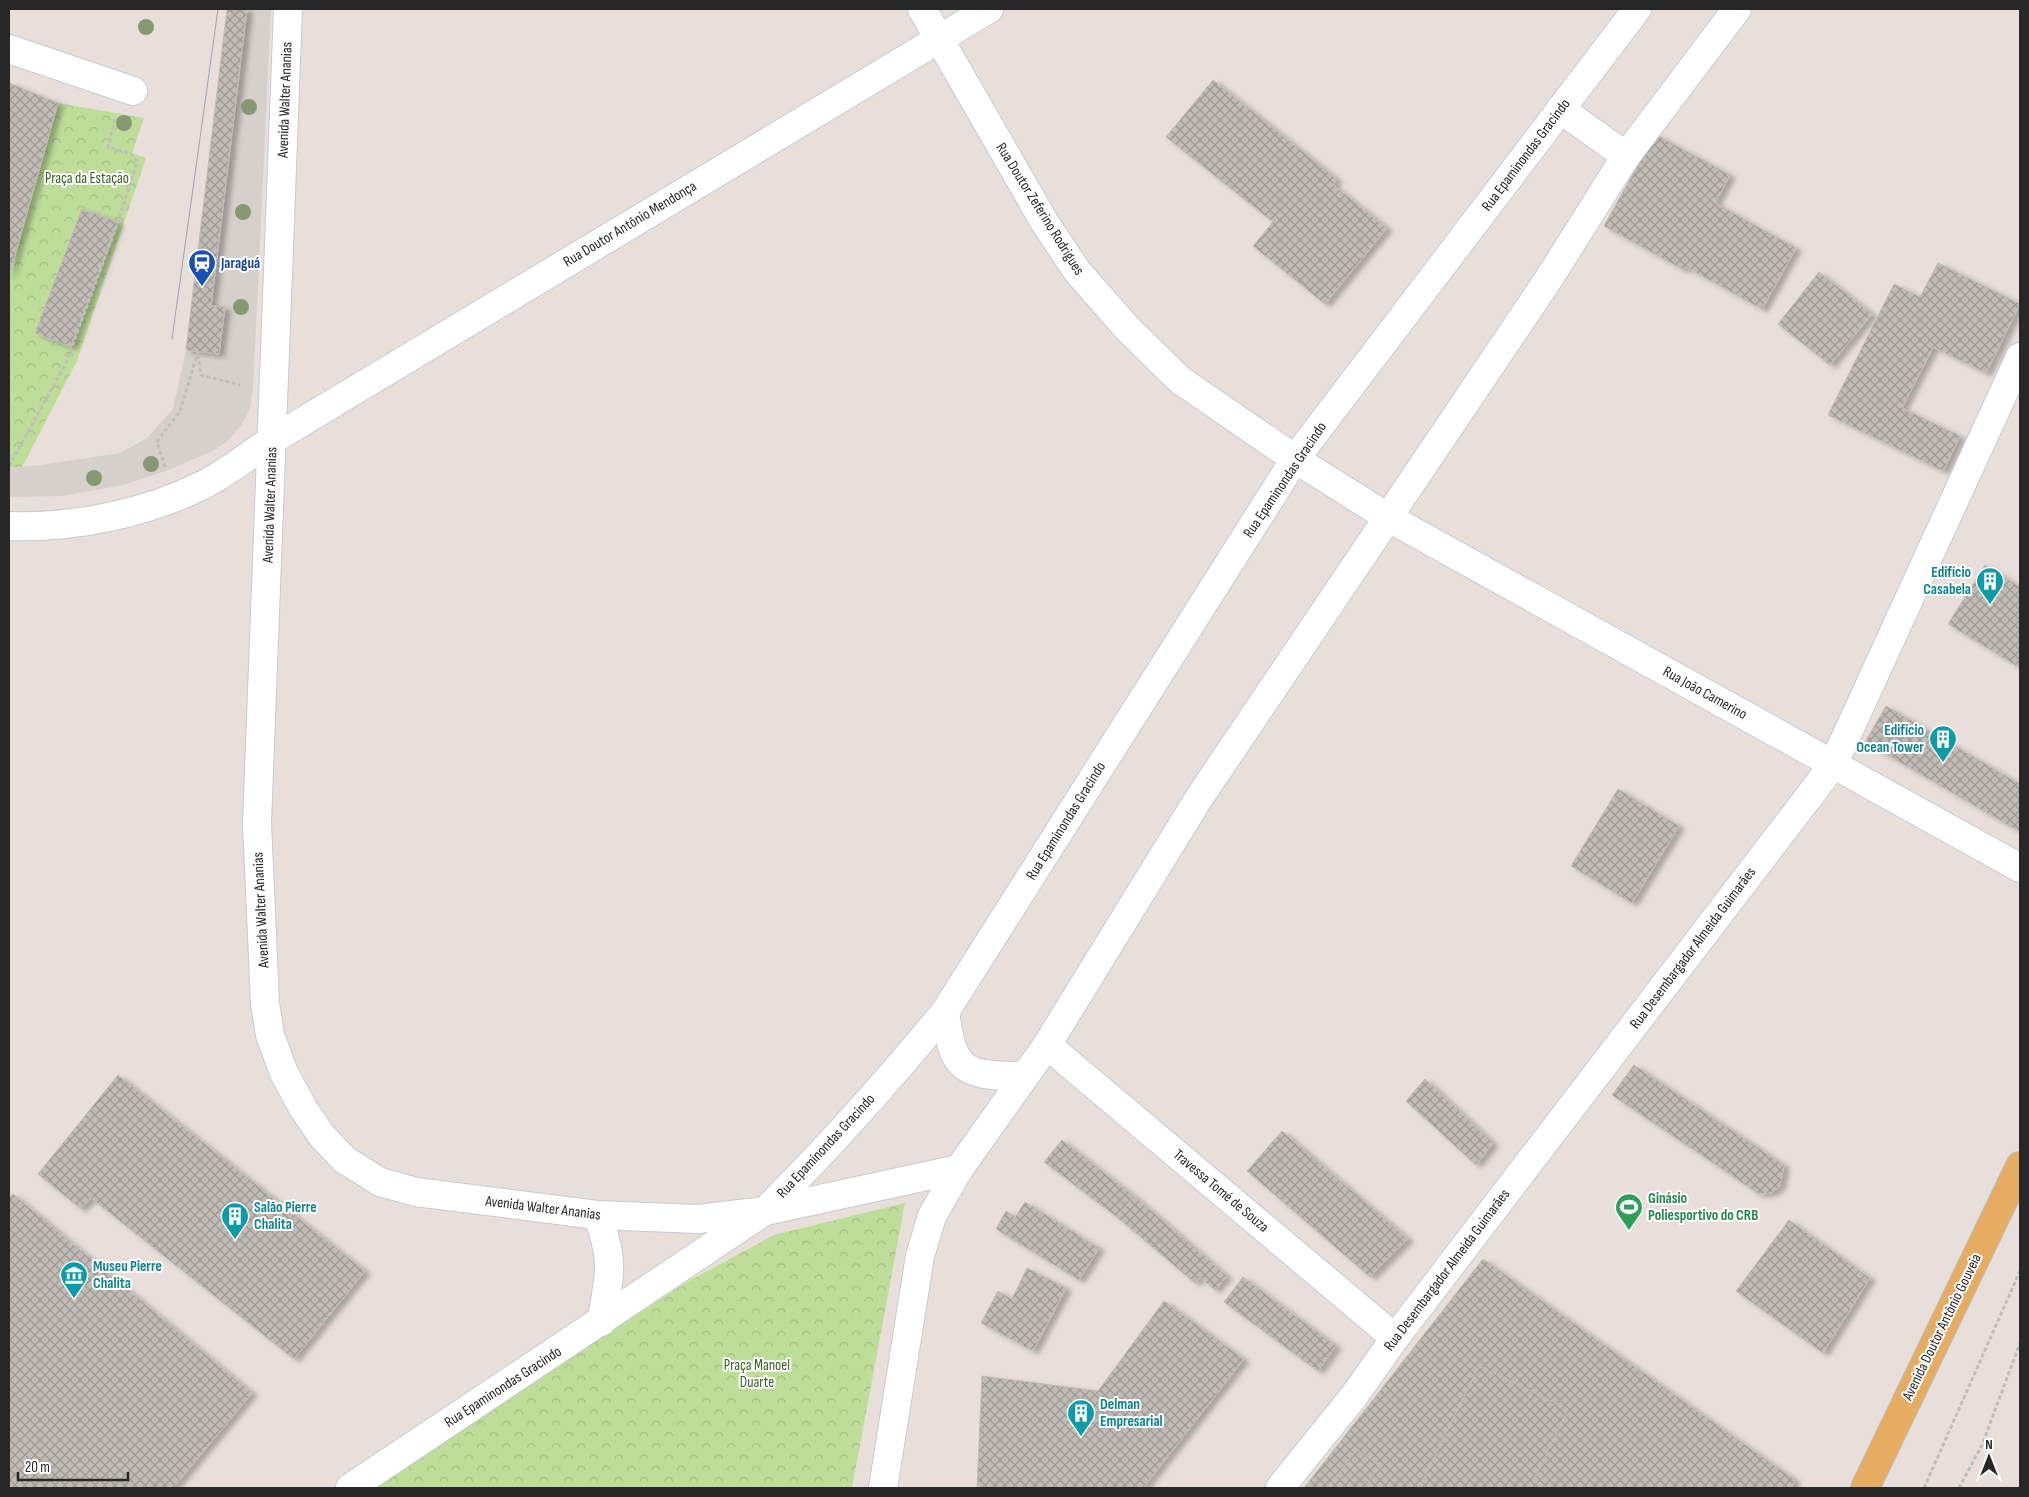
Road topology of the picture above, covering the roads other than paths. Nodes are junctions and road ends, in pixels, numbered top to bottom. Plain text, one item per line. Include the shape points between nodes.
1 (288, 9) edge
2 (922, 9) edge
3 (989, 9) edge
4 (1637, 9) edge
5 (1737, 9) edge
6 (939, 38) junction
7 (9, 49) edge
8 (133, 90) dead end
9 (1560, 109) junction
10 (1626, 156) junction
11 (2020, 357) edge
12 (272, 440) junction
13 (1295, 459) junction
14 (1389, 518) junction
15 (9, 526) edge
16 (1833, 764) junction
17 (2020, 868) edge
18 (945, 1012) junction
19 (1047, 1045) junction
20 (1023, 1076) junction
21 (2020, 1166) edge
22 (960, 1169) junction
23 (765, 1211) junction
24 (597, 1215) junction
25 (601, 1322) junction
26 (1394, 1338) junction
27 (350, 1488) edge
28 (883, 1488) edge
29 (1280, 1488) edge
30 (1865, 1488) edge

1 - 12 street, Avenida Walter Ananias
2 - 6 street, Rua Doutor Zeferino Rodrigues
3 - 6 street, Rua Doutor Antônio Mendonça
4 - 9 street, Rua Epaminondas Gracindo
5 - 10 street
6 - 12 street, Rua Doutor Antônio Mendonça
6 - 13 street, Rua Doutor Zeferino Rodrigues via 1045,222 1077,271 1126,328 1180,380
7 - 8 street
9 - 10 street
9 - 13 street, Rua Epaminondas Gracindo
10 - 14 street via 1548,280
11 - 16 street, Rua Desembargador Almeida Guimarães
12 - 15 street, Rua Doutor Antônio Mendonça via 206,483 168,500 100,519 40,527
12 - 24 street, Avenida Walter Ananias via 257,823 266,1003 270,1035 284,1073 322,1136 345,1160 380,1182 416,1192
13 - 14 street, Rua Doutor Zeferino Rodrigues
13 - 18 street, Rua Epaminondas Gracindo
14 - 16 street, Rua João Camerino
14 - 19 street via 1199,798
16 - 17 street, Rua João Camerino
16 - 26 street, Rua Desembargador Almeida Guimarães
18 - 20 street via 956,1060 971,1072
18 - 23 street, Rua Epaminondas Gracindo via 819,1157
19 - 20 street
19 - 26 street, Travessa Tomé de Souza
20 - 22 street
21 - 30 main road, Avenida Doutor Antônio Gouveia
22 - 23 street, Avenida Walter Ananias
22 - 28 street via 932,1216 920,1256
23 - 24 street, Avenida Walter Ananias via 698,1219
23 - 25 street, Rua Epaminondas Gracindo
24 - 25 street via 608,1243 611,1270
25 - 27 street, Rua Epaminondas Gracindo
26 - 29 street, Rua Desembargador Almeida Guimarães via 1354,1396

